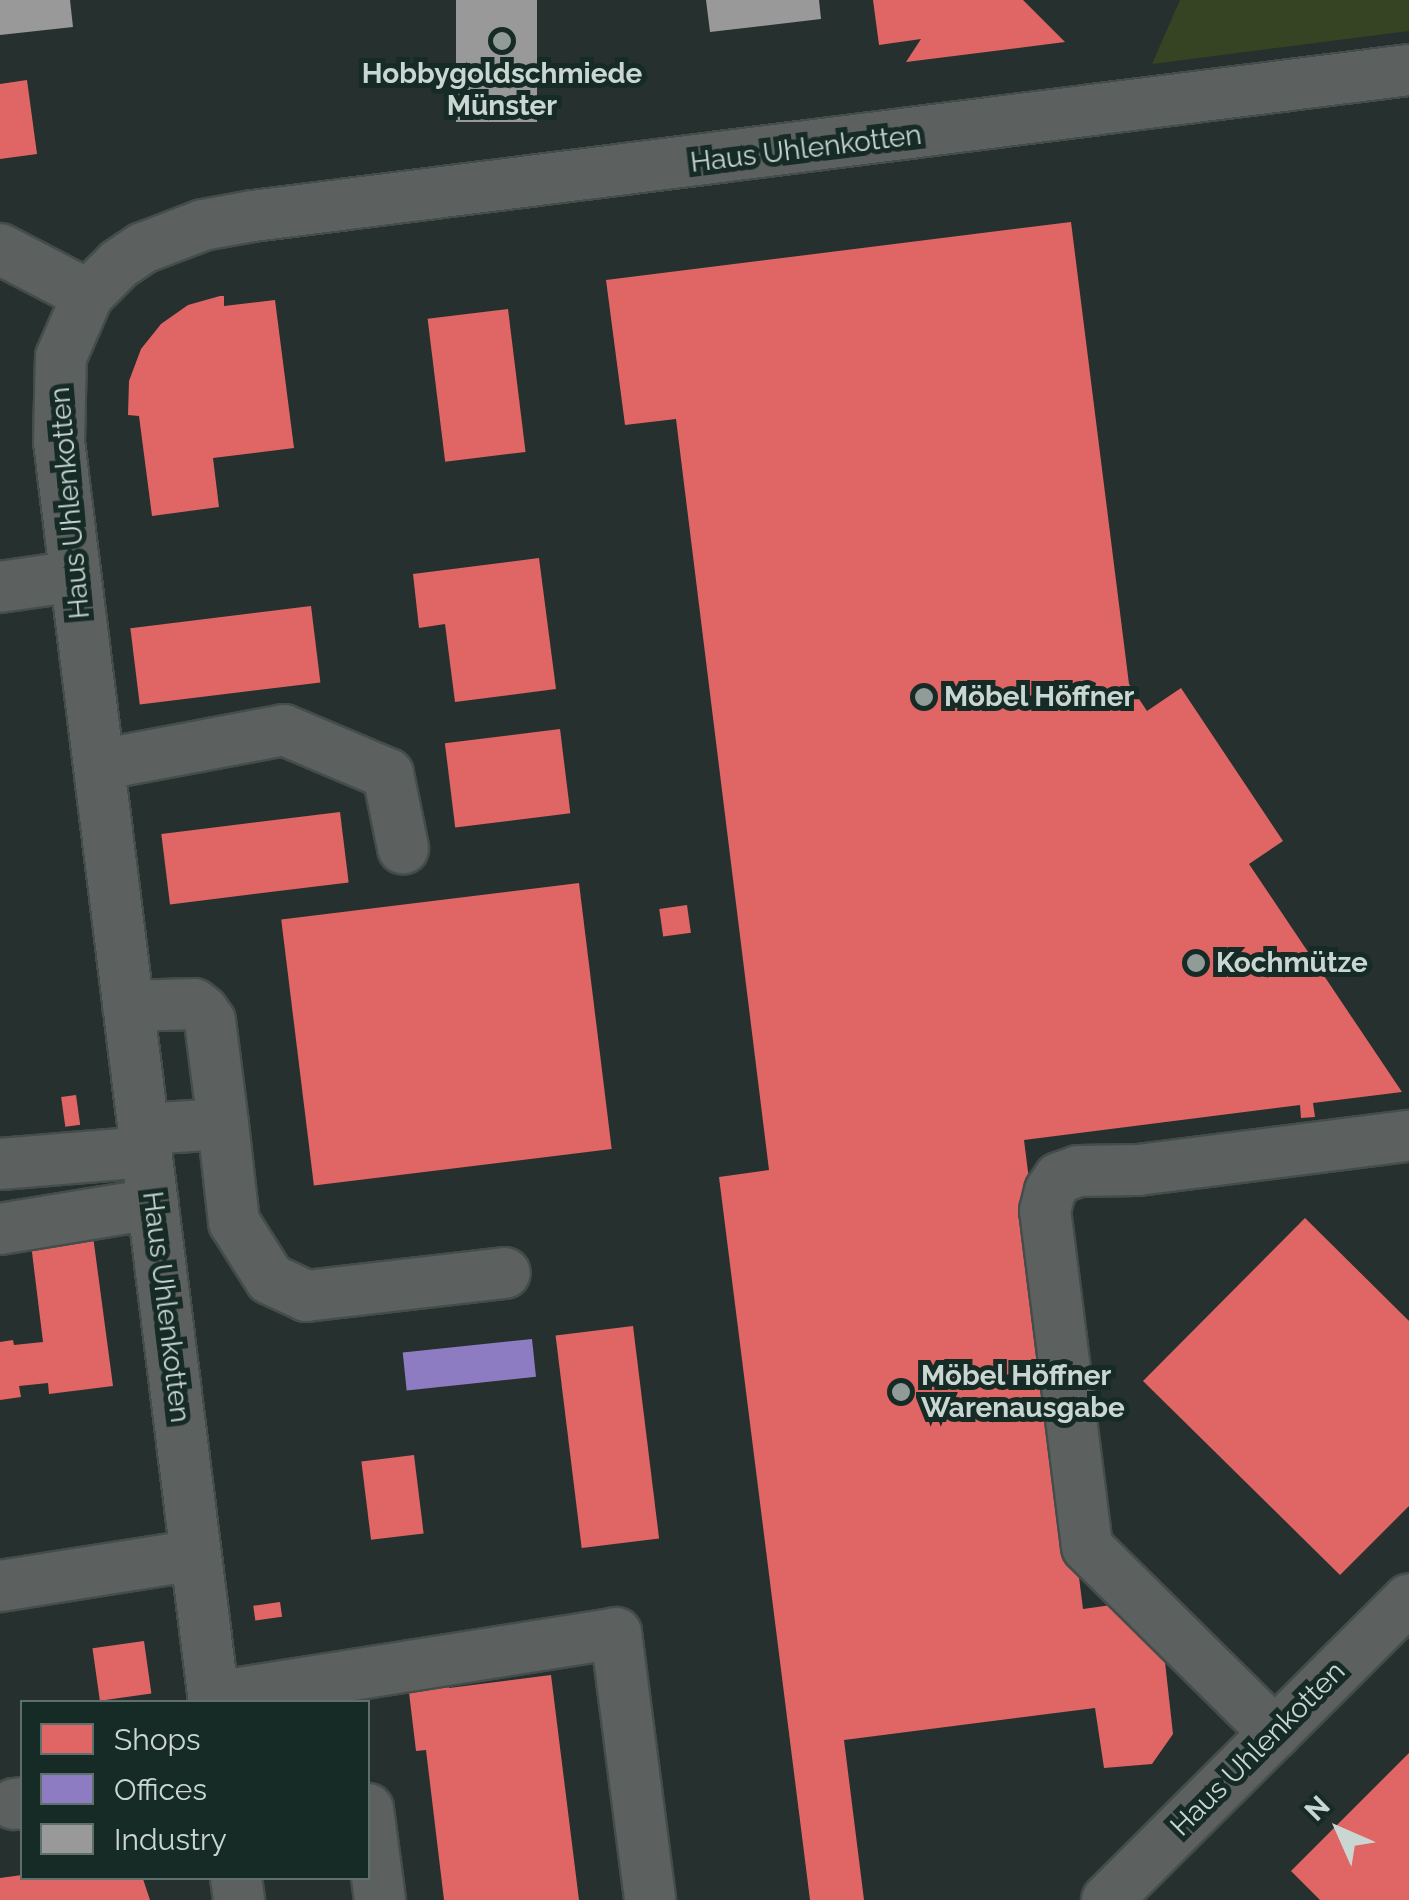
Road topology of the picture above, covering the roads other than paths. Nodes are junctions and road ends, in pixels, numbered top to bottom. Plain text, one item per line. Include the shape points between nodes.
1 (1409, 70) edge
2 (0, 249) edge
3 (88, 295) junction
4 (75, 576) junction
5 (0, 587) edge
6 (99, 765) junction
7 (403, 848) dead end
8 (128, 1006) junction
9 (223, 1124) junction
10 (1409, 1136) edge
11 (145, 1140) junction
12 (0, 1164) edge
13 (153, 1204) junction
14 (0, 1229) edge
15 (505, 1273) dead end
16 (196, 1555) junction
17 (0, 1586) edge
18 (1409, 1599) edge
19 (351, 1689) edge
20 (214, 1700) edge
21 (1274, 1732) junction
22 (370, 1824) edge
23 (380, 1900) edge
24 (650, 1900) edge
25 (1107, 1900) edge

1 - 3 street, Haus Uhlenkotten via 253,216 203,225 143,248
2 - 3 street
3 - 4 street, Haus Uhlenkotten via 66,337 58,380 58,442
4 - 5 street
4 - 6 street, Haus Uhlenkotten
6 - 7 street via 284,730 388,774
6 - 8 street, Haus Uhlenkotten
8 - 9 street via 194,1004 203,1011 210,1021
8 - 11 street, Haus Uhlenkotten
9 - 11 street
9 - 15 street via 234,1222 270,1279 306,1296
10 - 21 street via 1138,1170 1078,1171 1059,1178 1047,1201 1087,1547
11 - 12 street
11 - 13 street, Haus Uhlenkotten
13 - 14 street
13 - 16 street, Haus Uhlenkotten
16 - 17 street
16 - 20 street, Haus Uhlenkotten
18 - 21 street, Haus Uhlenkotten
19 - 20 street
19 - 24 street via 616,1632
21 - 25 street, Haus Uhlenkotten
22 - 23 street

